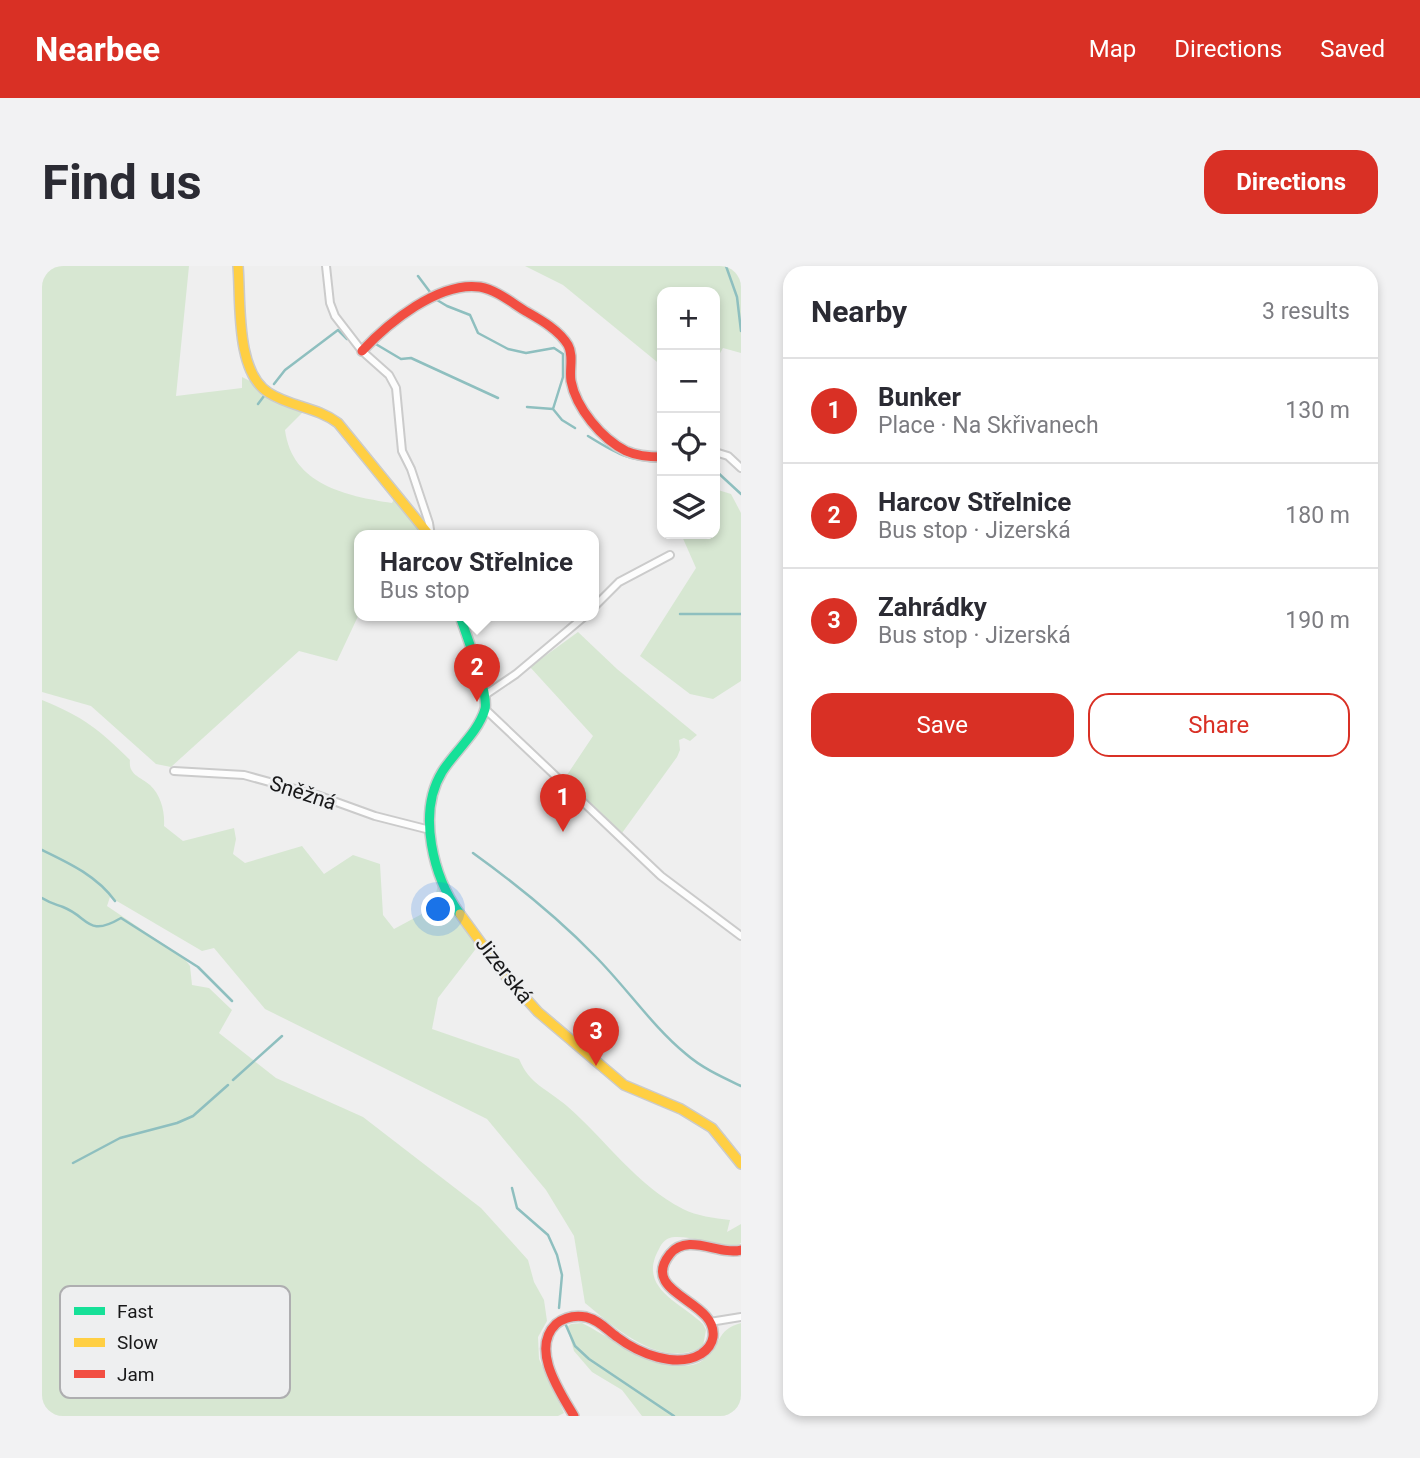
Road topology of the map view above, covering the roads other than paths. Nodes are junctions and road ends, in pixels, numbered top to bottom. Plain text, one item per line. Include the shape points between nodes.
1 (238, 266) edge
2 (326, 266) edge
3 (362, 351) junction
4 (720, 454) edge
5 (657, 456) edge
6 (741, 468) edge
7 (426, 530) edge
8 (430, 530) edge
9 (670, 555) dead end
10 (599, 602) edge
11 (462, 621) edge
12 (579, 621) edge
13 (485, 695) junction
14 (485, 709) junction
15 (174, 771) dead end
16 (430, 830) junction
17 (741, 936) edge
18 (741, 1164) edge
19 (741, 1250) edge
20 (741, 1317) edge
21 (710, 1322) junction
22 (575, 1416) edge

1 - 7 street via 245,351 254,379 266,392 312,406 338,423
2 - 3 street via 335,316
3 - 5 street via 427,299 480,287 537,318 565,341 572,357 576,398 606,437 627,451
3 - 8 street via 389,374 396,388 402,451
4 - 6 street
9 - 10 street via 631,573
11 - 13 street
12 - 13 street
13 - 14 street
14 - 16 street, Jizerská via 433,788
14 - 17 street via 661,876
15 - 16 street, Sněžná via 244,775
16 - 18 street, Jizerská via 452,901 524,998 624,1085 712,1128
19 - 21 street via 683,1245 667,1255 663,1272 668,1287 703,1311
20 - 21 street
21 - 22 street via 713,1337 706,1350 682,1360 655,1356 592,1319 568,1317 557,1322 547,1336 545,1353

